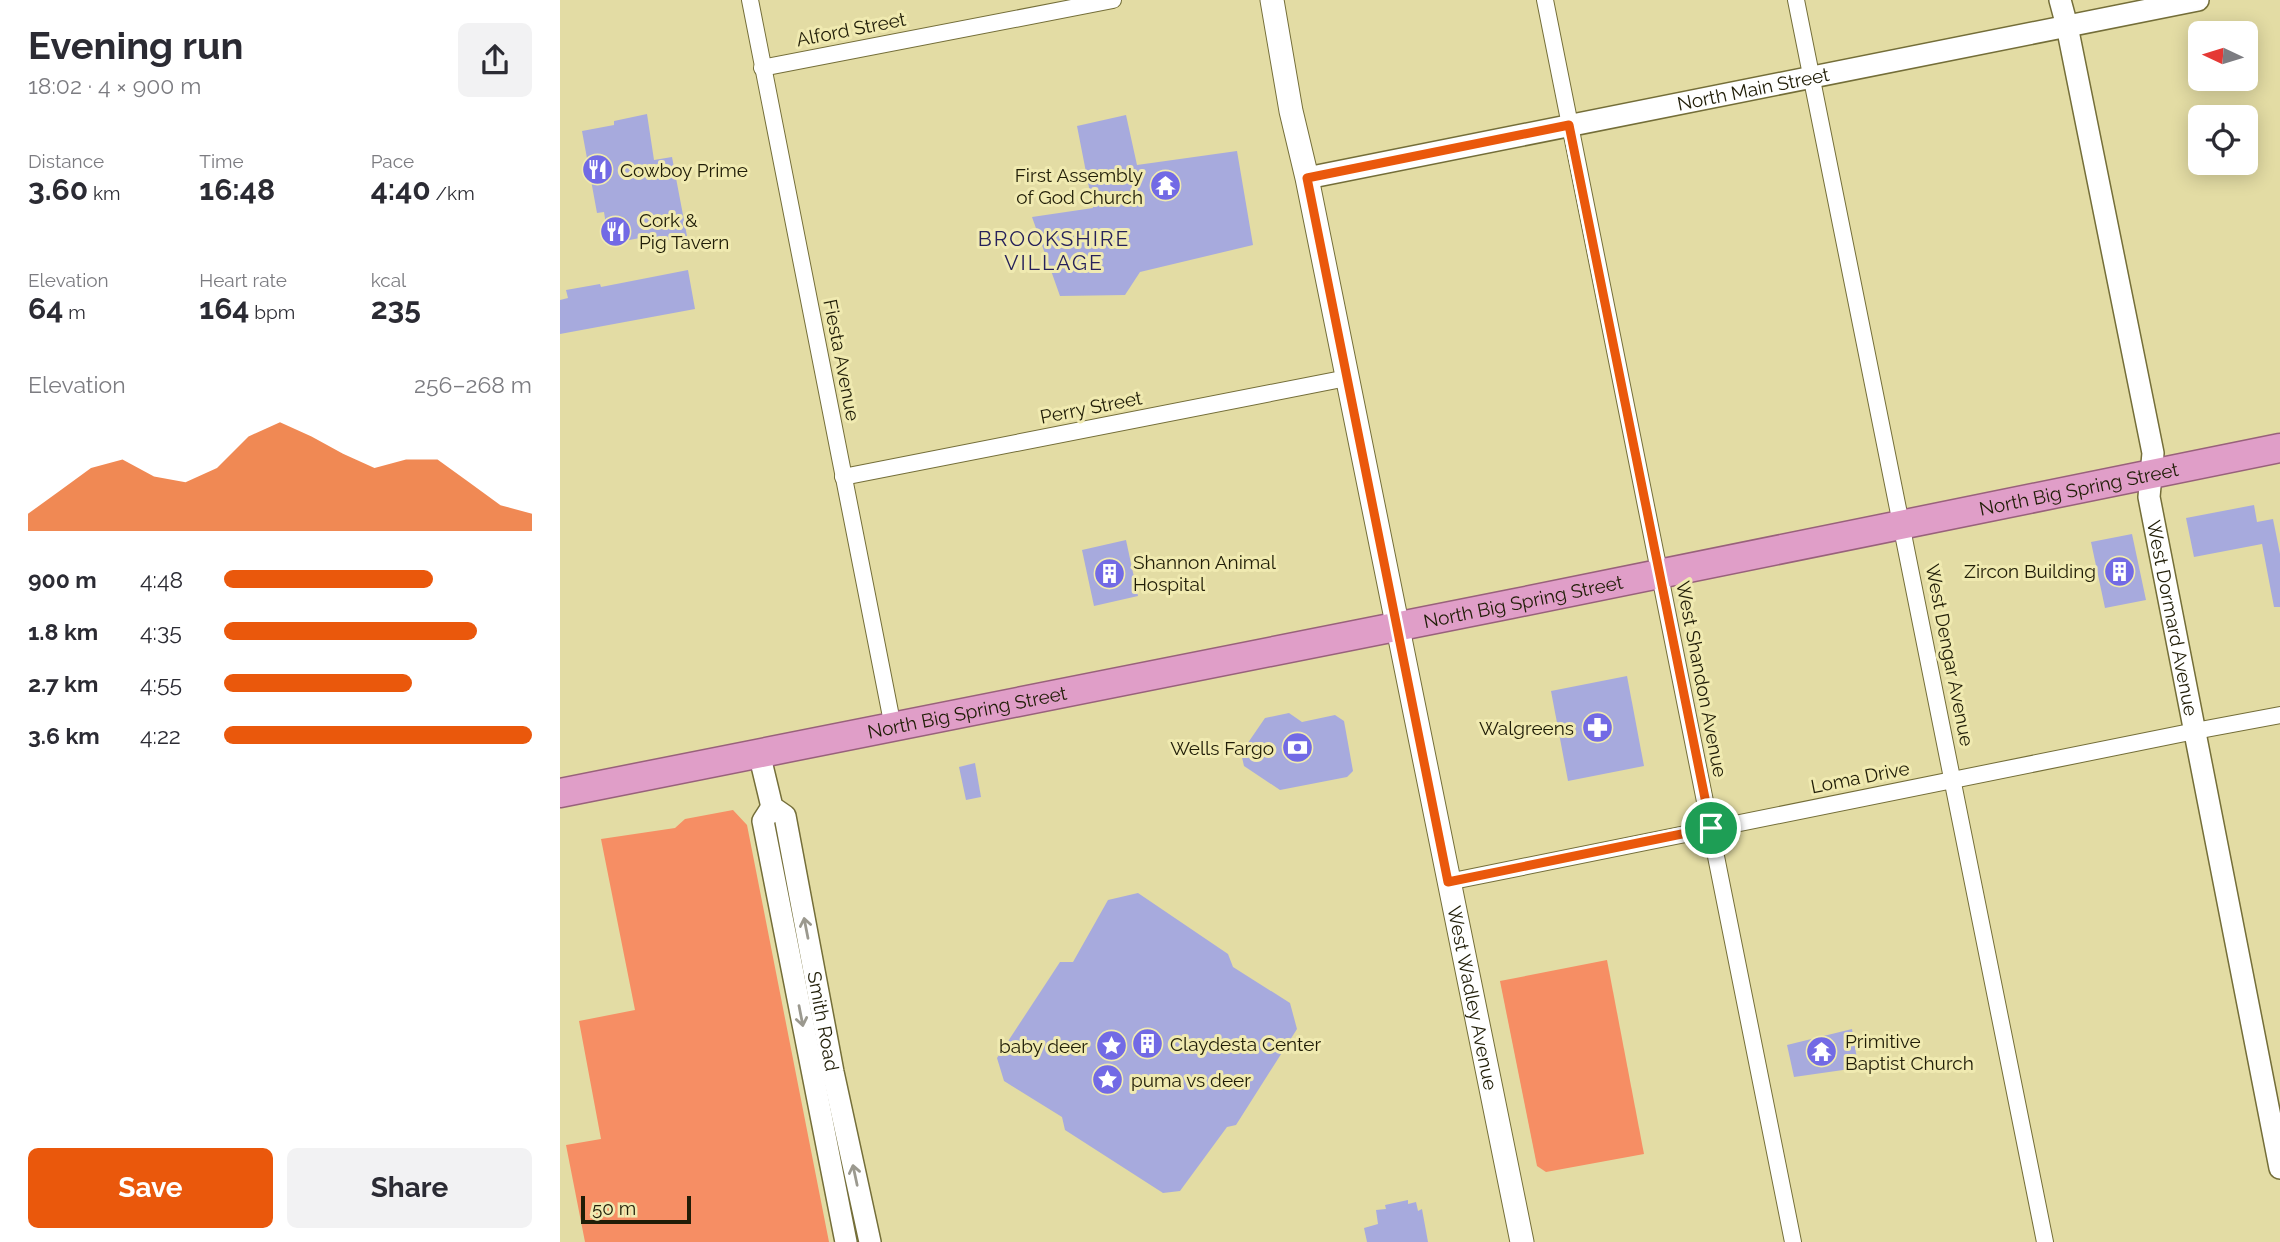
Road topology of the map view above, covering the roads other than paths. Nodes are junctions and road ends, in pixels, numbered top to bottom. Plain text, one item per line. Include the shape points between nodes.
1 (750, 0) edge
2 (1113, 0) edge
3 (1272, 0) edge
4 (1545, 0) edge
5 (1796, 0) edge
6 (2060, 0) edge
7 (2198, 0) edge
8 (2067, 26) junction
9 (762, 68) junction
10 (1811, 76) junction
11 (1569, 125) junction
12 (1307, 178) junction
13 (1347, 377) junction
14 (2280, 448) edge
15 (2150, 475) junction
16 (843, 477) junction
17 (1902, 524) junction
18 (1659, 573) junction
19 (1396, 627) junction
20 (2280, 715) edge
21 (893, 727) junction
22 (2195, 731) junction
23 (759, 753) junction
24 (1953, 780) junction
25 (560, 793) edge
26 (772, 807) junction
27 (1711, 828) junction
28 (1448, 882) junction
29 (2280, 1168) edge
30 (846, 1242) edge
31 (870, 1242) edge
32 (1522, 1242) edge
33 (1793, 1242) edge
34 (2045, 1242) edge

1 - 9 street, Fiesta Avenue
2 - 9 street, Alford Street
3 - 12 main road, West Wadley Avenue
4 - 11 street, West Shandon Avenue
5 - 10 street, West Dengar Avenue
6 - 8 street, West Dormard Avenue
7 - 8 street, North Main Street
8 - 10 street, North Main Street
8 - 15 street, West Dormard Avenue via 2153,453
9 - 16 street, Fiesta Avenue
10 - 11 street, North Main Street
10 - 17 street, West Dengar Avenue
11 - 12 street, North Main Street
11 - 18 street, West Shandon Avenue
12 - 13 main road, West Wadley Avenue
13 - 16 street, Perry Street
13 - 19 main road, West Wadley Avenue
14 - 15 highway, North Big Spring Street
15 - 17 highway, North Big Spring Street
15 - 22 street, West Dormard Avenue via 2148,497
16 - 21 street, Fiesta Avenue
17 - 18 highway, North Big Spring Street
17 - 24 street, West Dengar Avenue
18 - 19 highway, North Big Spring Street
18 - 27 street, West Shandon Avenue
19 - 21 highway, North Big Spring Street
19 - 28 main road, West Wadley Avenue
20 - 22 street, Loma Drive
21 - 23 highway, North Big Spring Street
22 - 24 street, Loma Drive
22 - 29 street, West Dormard Avenue
23 - 25 highway, North Big Spring Street
23 - 26 street, Smith Road
24 - 27 street, Loma Drive
24 - 34 street, West Dengar Avenue
26 -> 30 street, Smith Road via 763,821
31 -> 26 street, Smith Road via 832,1072 785,816
27 - 28 street, Loma Drive
27 - 33 street, West Shandon Avenue
28 - 32 main road, West Wadley Avenue

